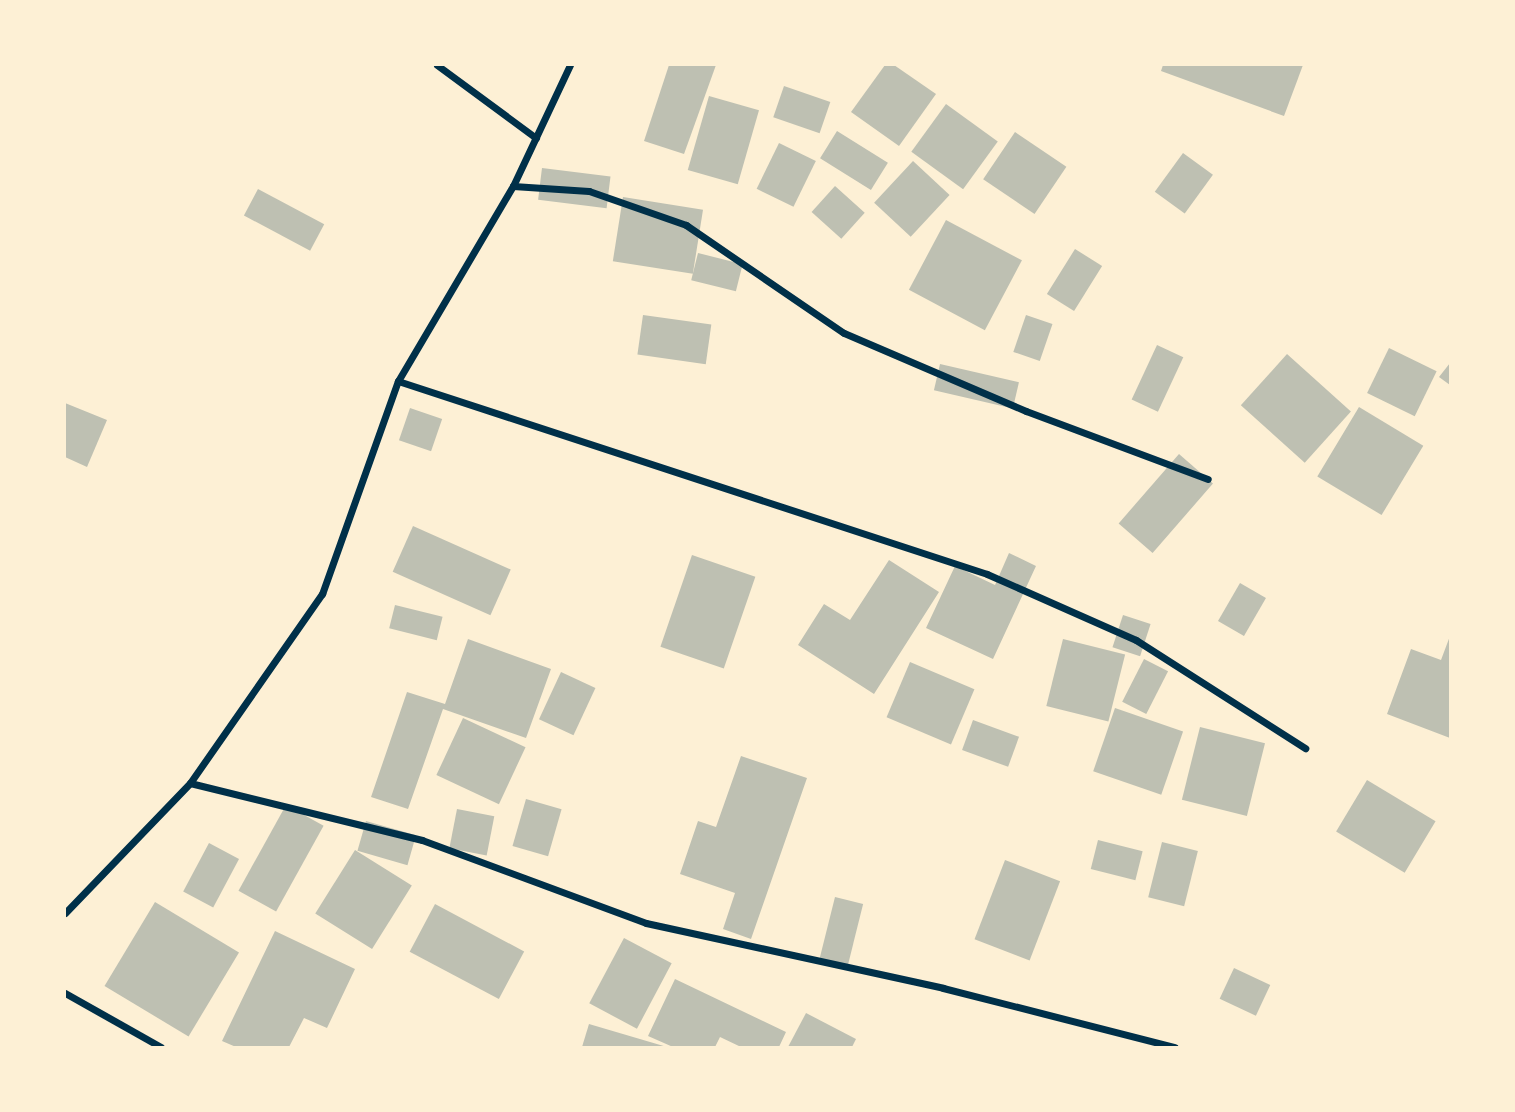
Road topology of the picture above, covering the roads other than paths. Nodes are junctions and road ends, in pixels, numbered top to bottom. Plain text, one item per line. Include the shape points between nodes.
1 (438, 65) edge
2 (570, 65) edge
3 (536, 138) junction
4 (513, 187) junction
5 (398, 381) junction
6 (1208, 479) dead end
7 (1305, 748) dead end
8 (190, 783) junction
9 (65, 913) edge
10 (65, 993) edge
11 (162, 1047) edge
12 (1175, 1047) edge

1 - 3 street
2 - 3 street
3 - 4 street
4 - 5 street
4 - 6 street via 589,191 686,225 844,333 1026,411
5 - 7 street via 987,574 1136,640
5 - 8 street via 322,594
8 - 9 street
8 - 12 street via 422,840 646,923 943,988
10 - 11 street

